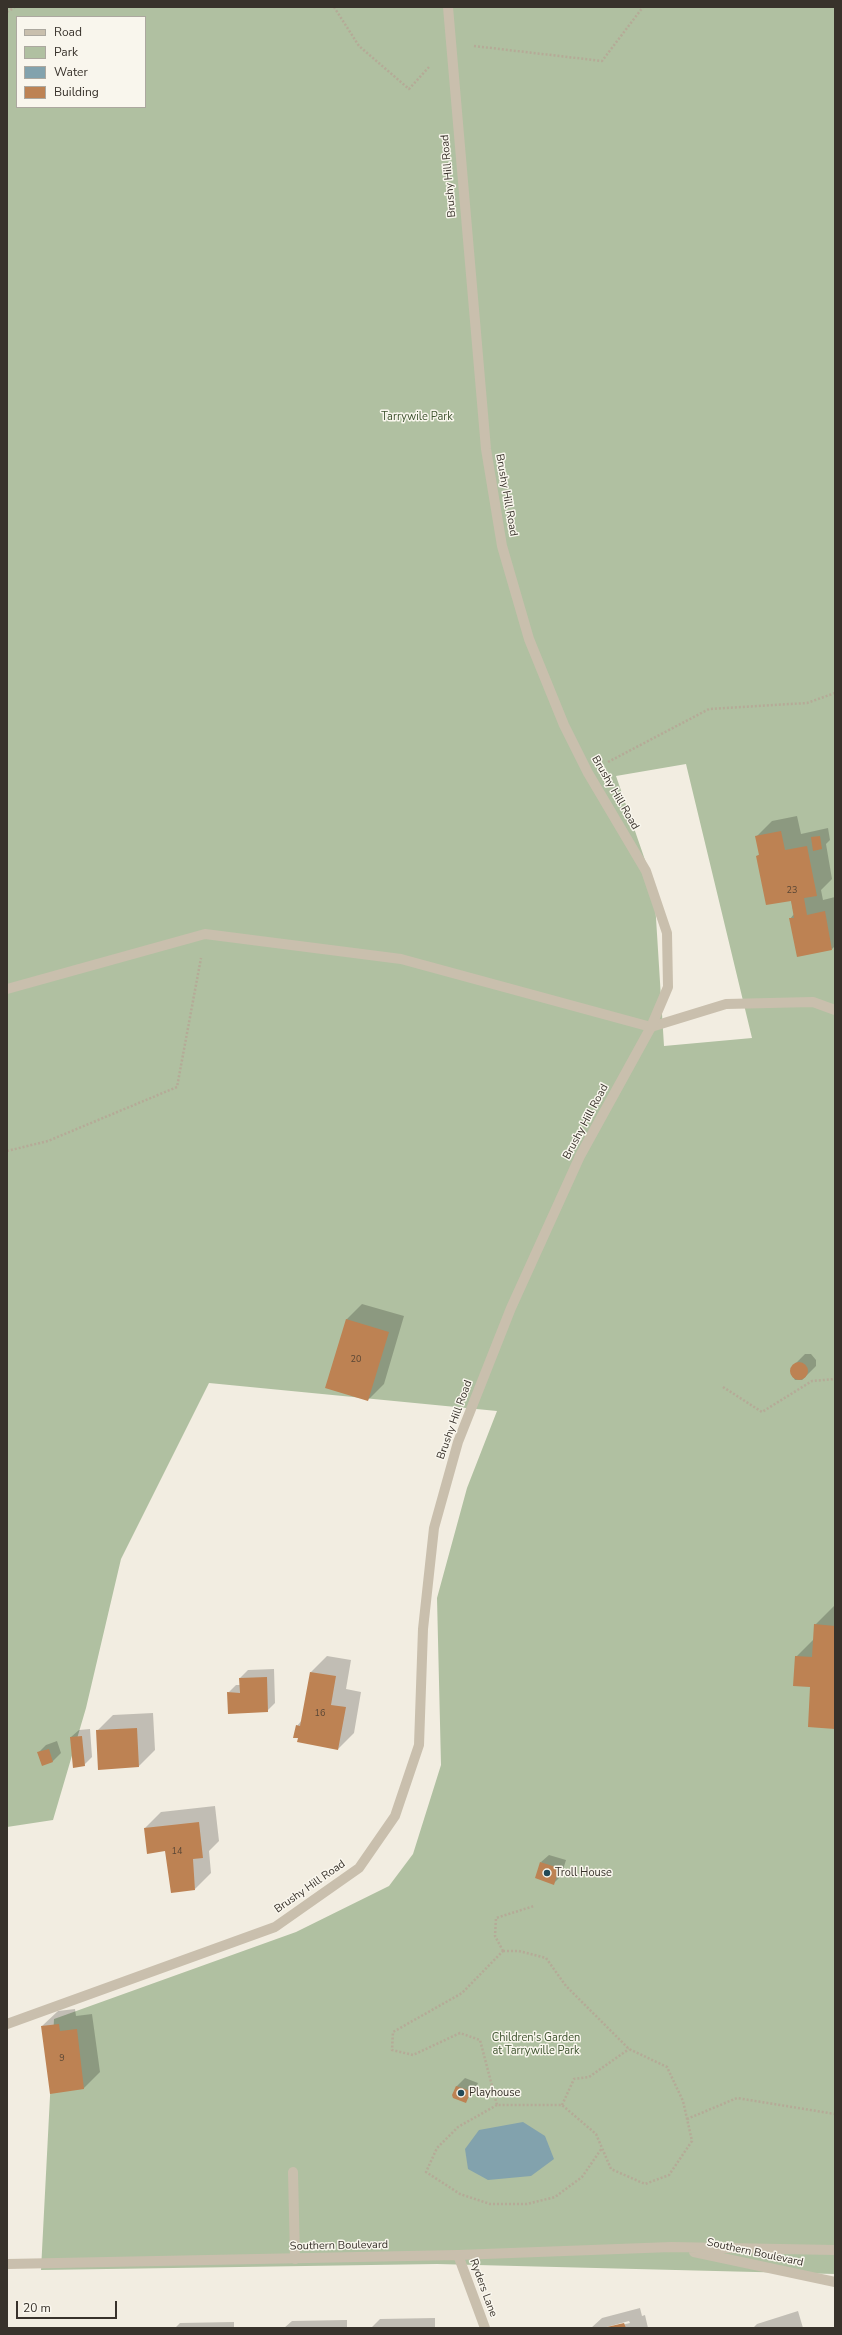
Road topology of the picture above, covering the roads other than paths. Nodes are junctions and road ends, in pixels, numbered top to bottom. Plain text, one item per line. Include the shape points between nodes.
1 (448, 7) edge
2 (7, 989) edge
3 (835, 1010) edge
4 (651, 1027) junction
5 (7, 2024) edge
6 (293, 2172) dead end
7 (671, 2247) junction
8 (835, 2250) edge
9 (458, 2256) junction
10 (295, 2259) junction
11 (7, 2264) edge
12 (835, 2282) edge
13 (485, 2328) edge

1 - 4 street, Brushy Hill Road via 486,449 502,546 529,639 564,725 588,773 646,870 667,934 668,987
2 - 4 street via 206,934 401,959
3 - 4 street via 813,1002 726,1004
4 - 5 street, Brushy Hill Road via 580,1156 511,1308 458,1442 434,1528 423,1629 419,1745 395,1816 359,1868 275,1927
6 - 10 street
7 - 8 street, Southern Boulevard
7 - 9 street, Southern Boulevard
7 - 12 street, Southern Boulevard
9 - 10 street, Southern Boulevard
9 - 13 street, Ryders Lane
10 - 11 street, Southern Boulevard

